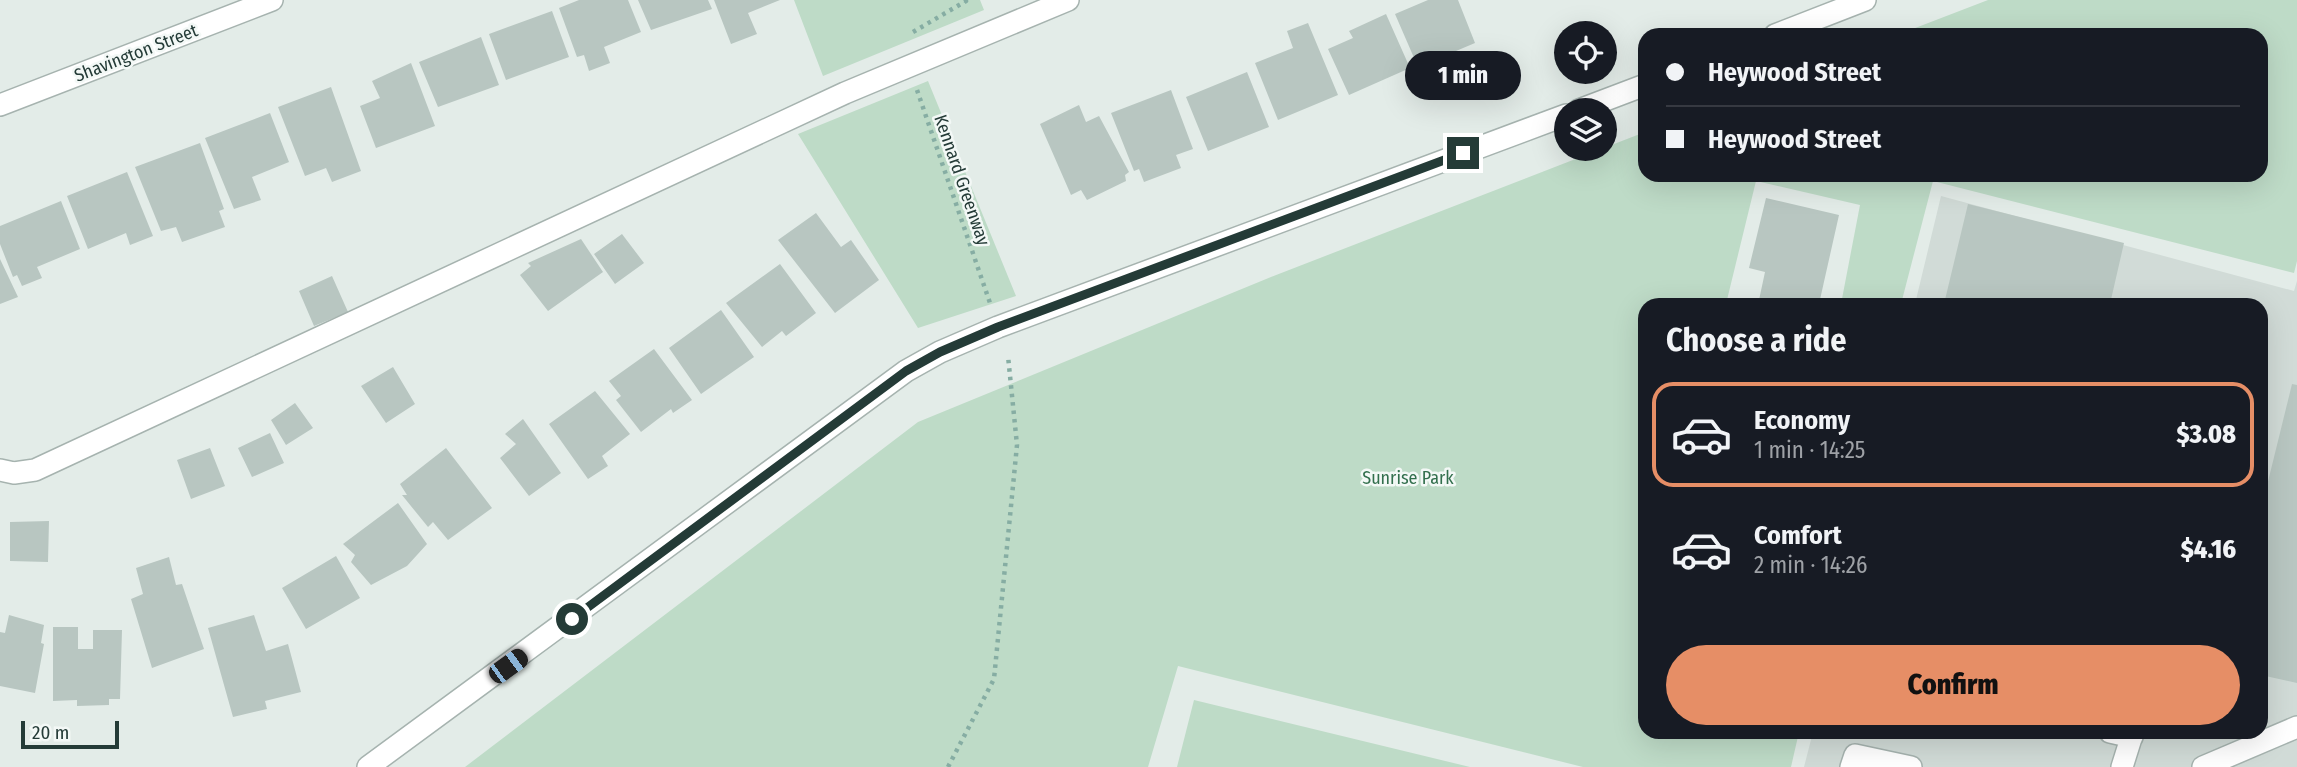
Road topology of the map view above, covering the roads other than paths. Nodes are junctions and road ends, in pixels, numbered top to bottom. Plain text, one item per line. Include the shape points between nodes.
1 (272, 0) edge
2 (1068, 0) edge
3 (1865, 0) edge
4 (1793, 28) edge
5 (1638, 88) edge
6 (1611, 98) edge
7 (0, 106) edge
8 (1554, 119) edge
9 (0, 470) edge
10 (2297, 727) edge
11 (2268, 737) edge
12 (2130, 739) edge
13 (2265, 739) edge
14 (368, 767) edge
15 (1851, 767) edge
16 (1911, 767) edge
17 (2122, 767) edge
18 (2203, 767) edge

1 - 7 street, Shavington Street
2 - 9 street via 908,65 35,470
3 - 4 street
5 - 6 street
8 - 14 street via 940,352 906,371
10 - 11 street
12 - 17 street
13 - 18 street
15 - 16 street via 1855,755

